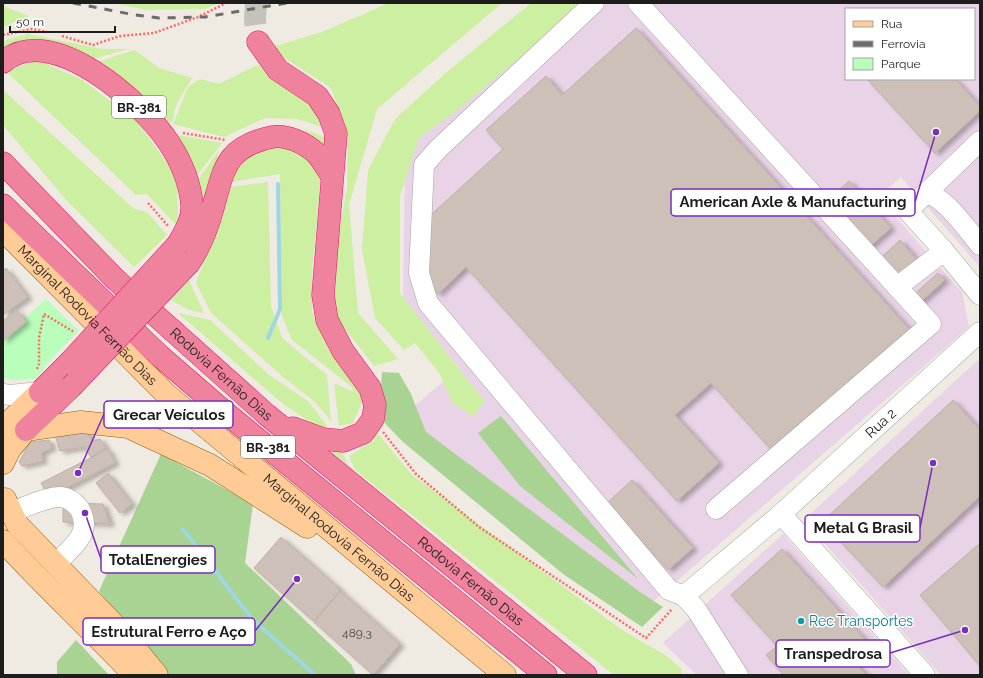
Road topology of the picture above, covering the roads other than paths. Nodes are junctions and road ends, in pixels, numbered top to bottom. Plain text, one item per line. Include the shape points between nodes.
1 (594, 3) edge
2 (638, 3) edge
3 (258, 42) tunnel mouth
4 (3, 62) edge
5 (980, 141) edge
6 (3, 163) edge
7 (332, 176) junction
8 (925, 194) junction
9 (3, 205) edge
10 (3, 230) edge
11 (980, 245) edge
12 (944, 251) junction
13 (897, 287) junction
14 (980, 295) edge
15 (980, 332) edge
16 (40, 392) junction
17 (3, 394) edge
18 (268, 415) junction
19 (3, 428) edge
20 (26, 430) junction
21 (3, 463) edge
22 (6, 499) edge
23 (716, 509) dead end
24 (781, 514) junction
25 (3, 541) edge
26 (55, 564) junction
27 (398, 586) junction
28 (684, 596) junction
29 (134, 675) edge
30 (157, 675) edge
31 (505, 675) edge
32 (546, 675) edge
33 (586, 675) edge
34 (738, 675) edge
35 (925, 675) edge

1 - 28 street via 424,165 419,273 428,303 669,590
2 - 13 street
3 - 7 highway via 278,70 317,96 329,114 336,134
4 - 16 highway, BR-381, bridge via 10,56 29,50 50,51 75,61 97,74 141,109 169,143 180,162 192,206 190,223 175,237 69,363
5 - 8 street
6 - 18 highway, Rodovia Fernão Dias / BR-381 via 115,280
7 - 18 highway via 323,295 327,320 343,351 370,388 375,405 373,419 363,433 342,441 302,433
7 - 20 highway, bridge via 317,153 299,142 280,135 257,140 239,149 225,166 207,227 189,264
8 - 11 street via 932,194 941,200
8 - 12 street via 903,205
9 - 32 highway, Rodovia Fernão Dias / BR-381 via 160,356 221,409
10 - 27 main road, Marginal Rodovia Fernão Dias / BR-381 via 166,394
12 - 13 street
12 - 14 street
13 - 23 street via 930,324
15 - 24 street, Rua 2
16 - 17 street
16 - 19 main road
18 - 33 highway, Rodovia Fernão Dias / BR-381
20 - 21 main road via 10,449
20 - 27 main road via 81,422 128,427 210,465
22 - 26 main road via 17,524
22 - 26 street via 62,497 76,503 84,517 83,534
24 - 28 street, Rua 2
24 - 35 street
25 - 29 main road
26 - 30 main road via 124,635
27 - 31 main road, Marginal Rodovia Fernão Dias / BR-381
28 - 34 street via 696,609

